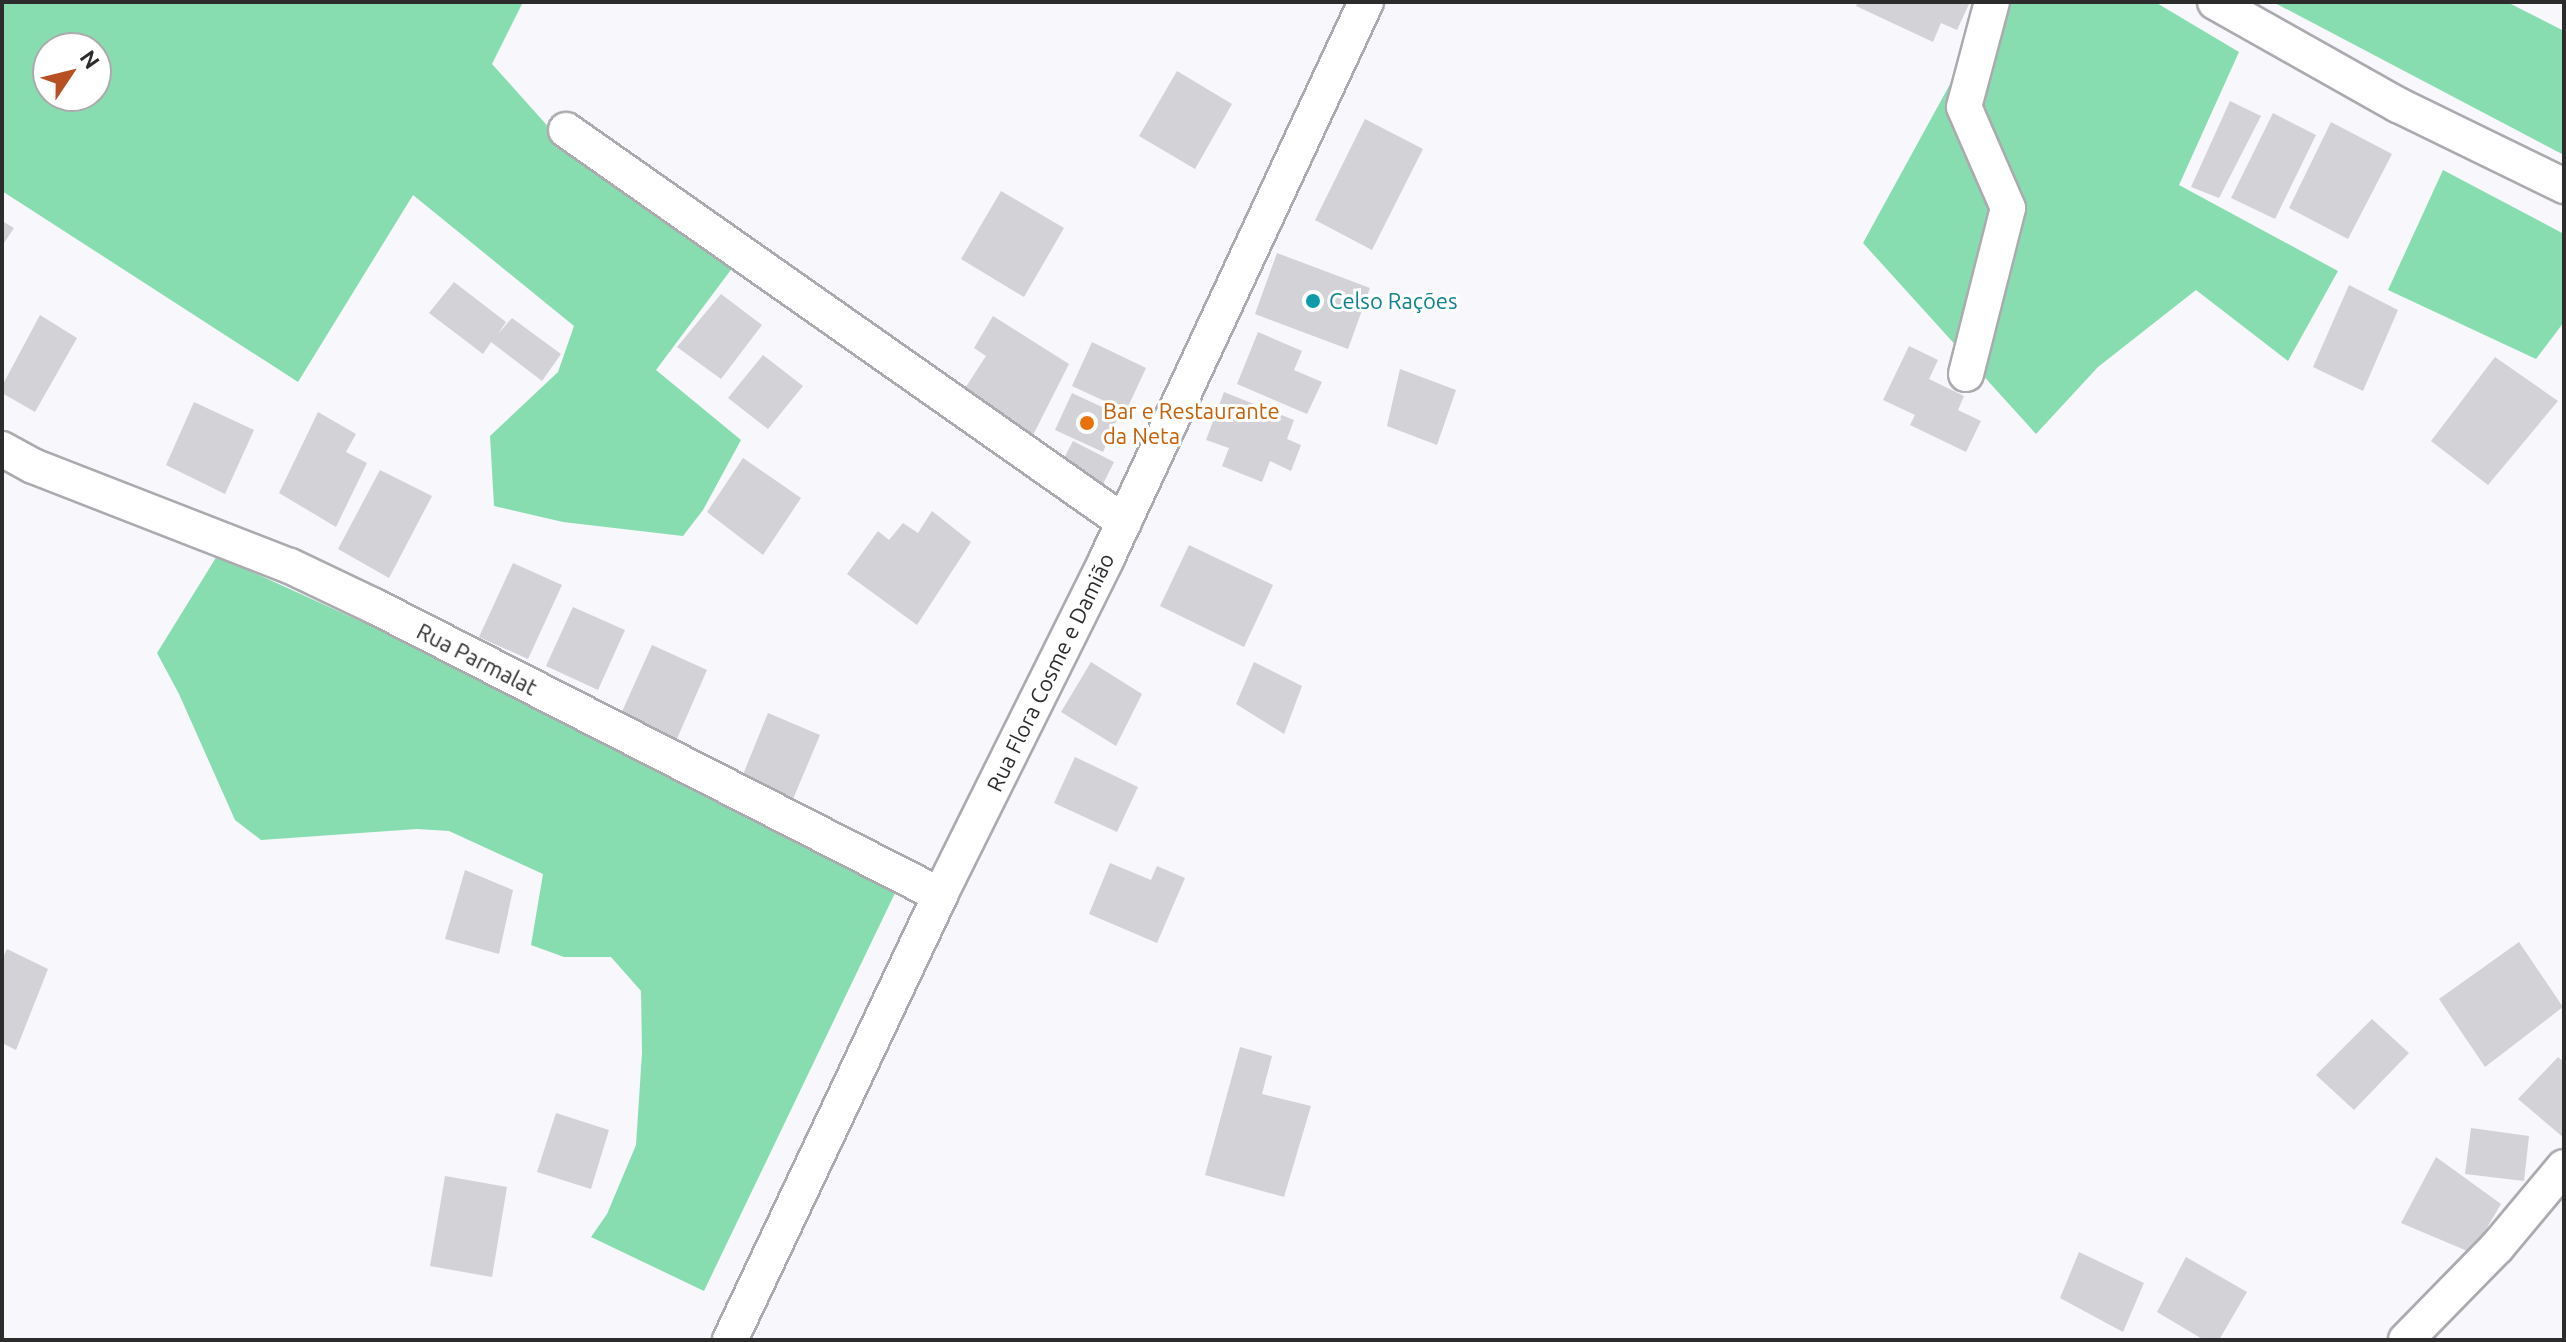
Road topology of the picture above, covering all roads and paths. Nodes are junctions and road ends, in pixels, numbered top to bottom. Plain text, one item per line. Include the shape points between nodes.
1 (1366, 2) edge
2 (1992, 2) edge
3 (2215, 2) edge
4 (566, 130) dead end
5 (2564, 186) edge
6 (1966, 374) dead end
7 (2, 449) edge
8 (1124, 522) junction
9 (940, 895) junction
10 (2564, 1167) edge
11 (730, 1340) edge
12 (2406, 1340) edge

1 - 8 street, Rua Flora Cosme e Damião
2 - 6 street via 1964,107 2008,208
3 - 5 street via 2398,105
4 - 8 street
7 - 9 street, Rua Parmalat via 360,599
8 - 9 street, Rua Flora Cosme e Damião
9 - 11 street, Rua Flora Cosme e Damião
10 - 12 street via 2497,1247

